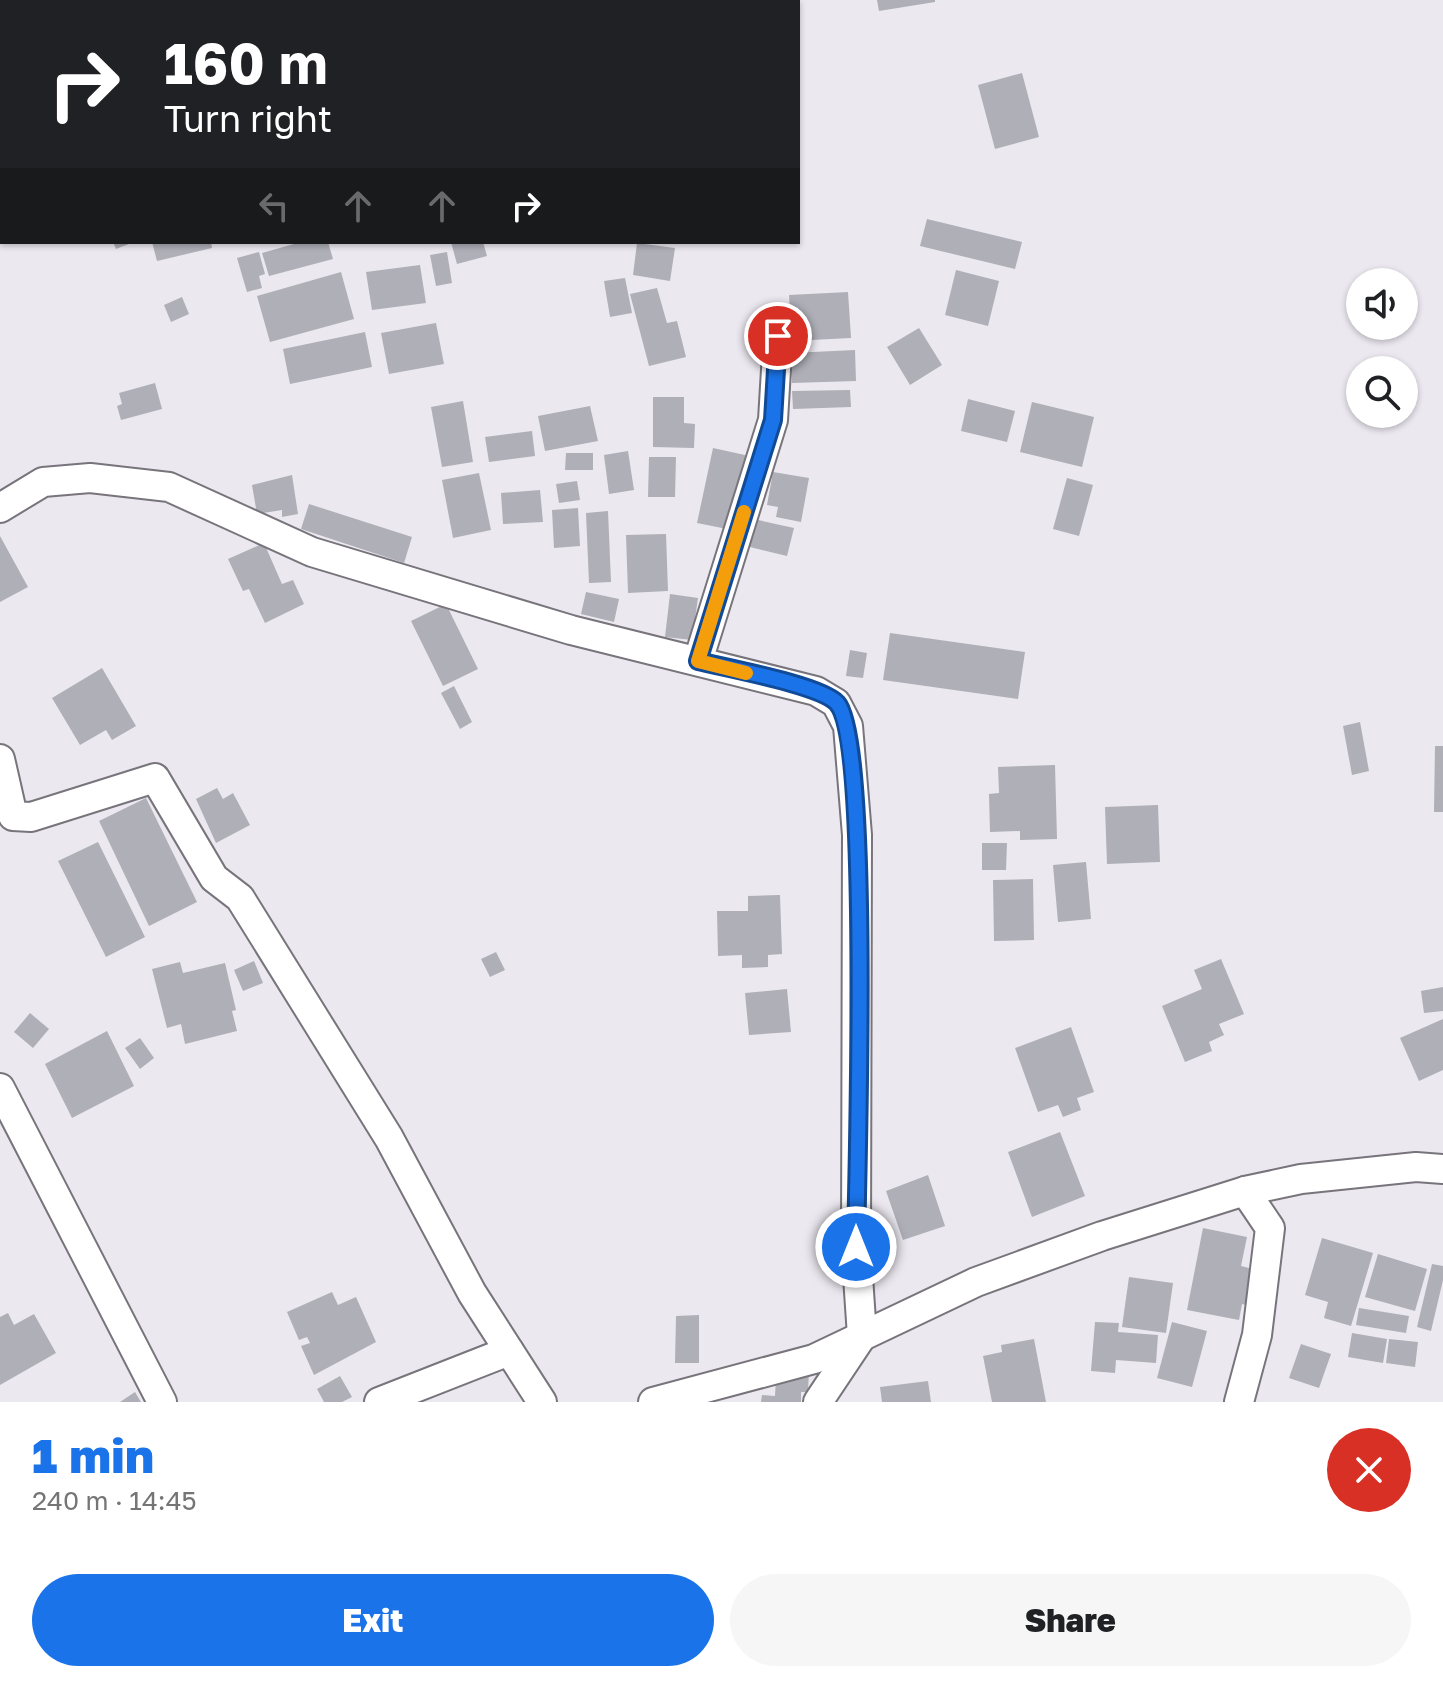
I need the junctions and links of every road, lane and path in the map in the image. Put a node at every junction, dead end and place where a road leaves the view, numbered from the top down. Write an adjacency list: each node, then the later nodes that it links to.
1 (778, 336): 3 (street)
2 (0, 508): 3 (street)
3 (698, 661): 8 (street)
4 (0, 759): 9 (street)
5 (0, 1088): 10 (street)
6 (1443, 1169): 7 (street)
7 (1245, 1191): 8 (street); 15 (street)
8 (862, 1336): 13 (street); 14 (street)
9 (509, 1351): 11 (street); 12 (street)
10 (162, 1402)
11 (379, 1402)
12 (542, 1402)
13 (653, 1402)
14 (818, 1402)
15 (1239, 1402)

